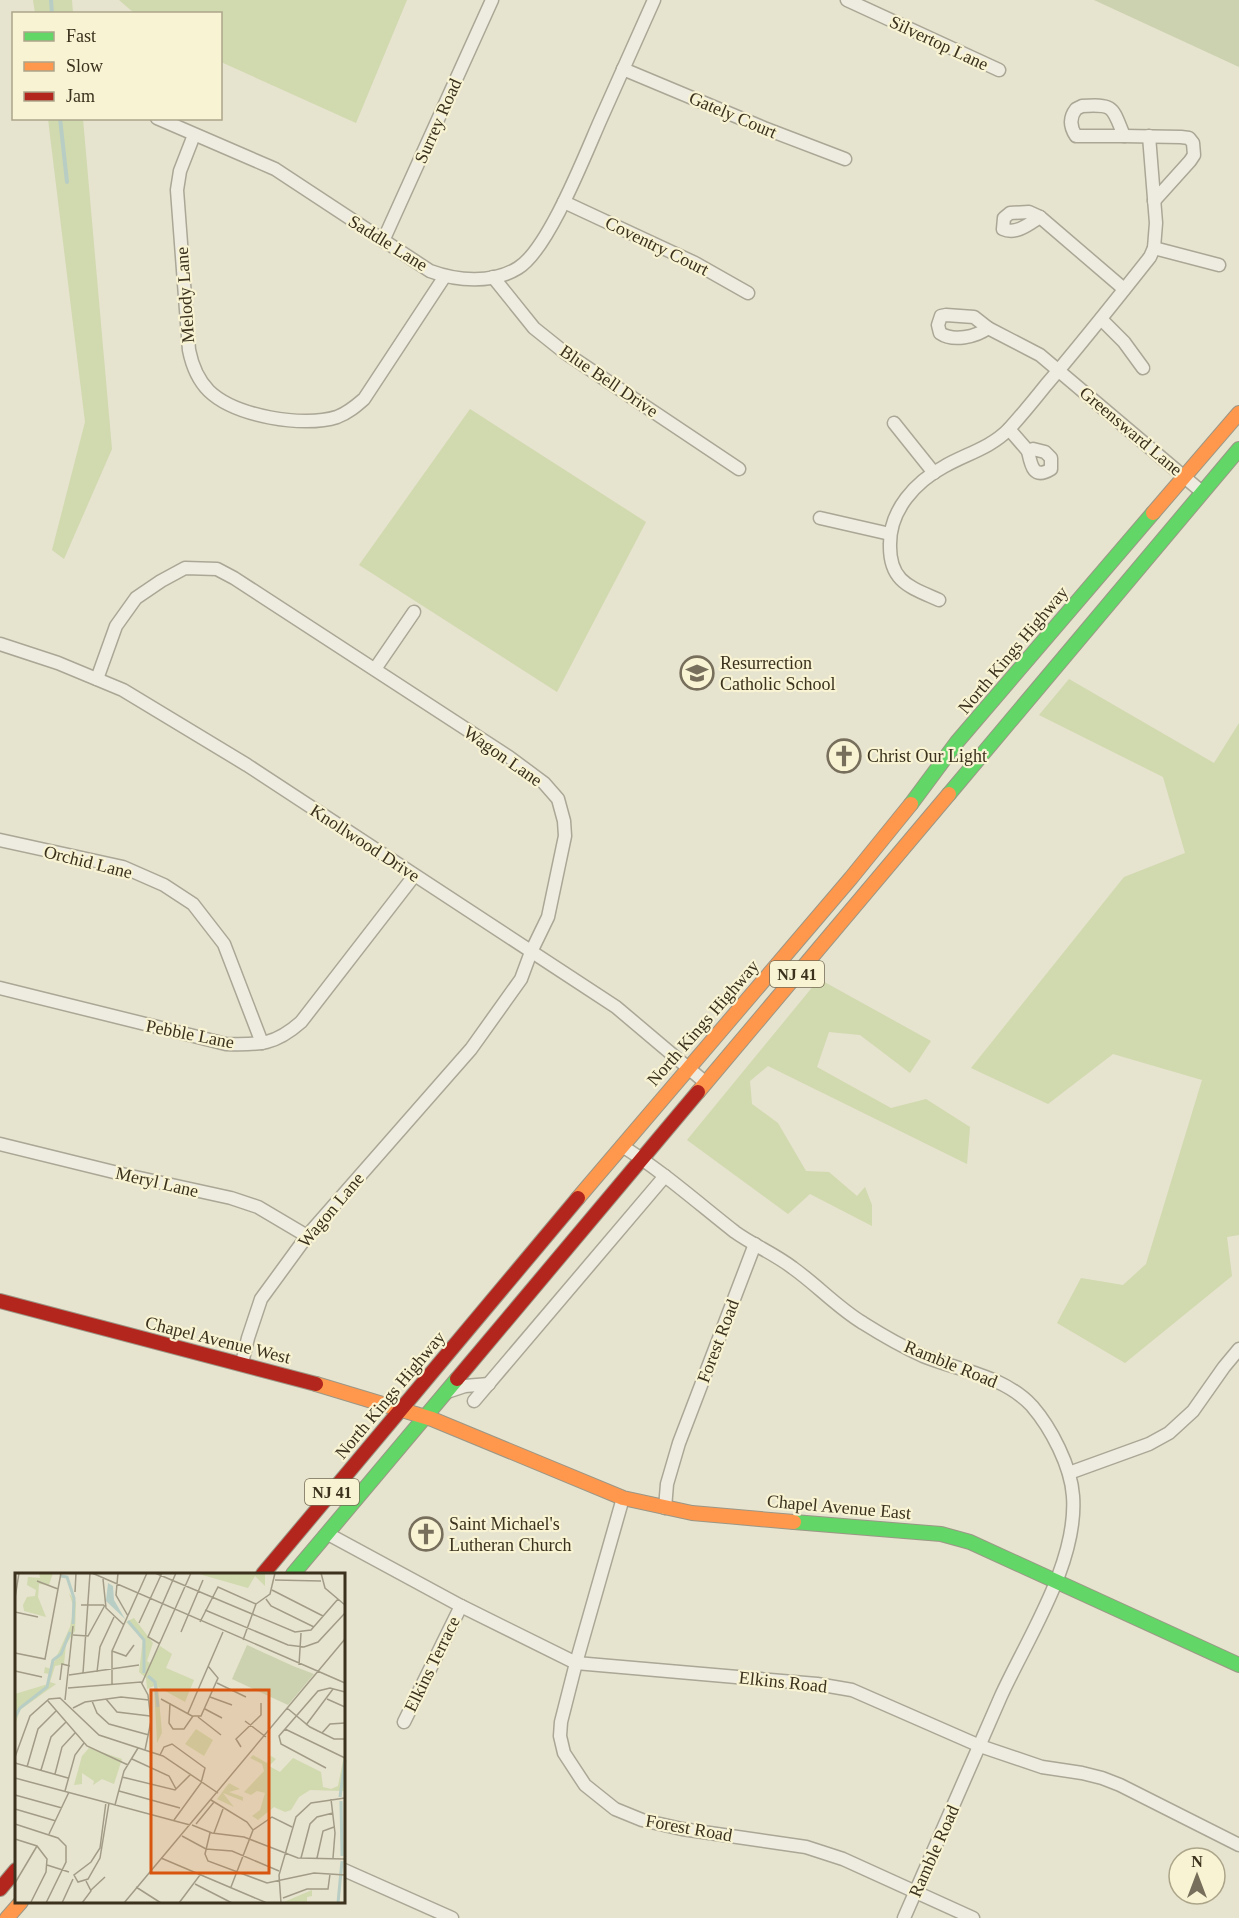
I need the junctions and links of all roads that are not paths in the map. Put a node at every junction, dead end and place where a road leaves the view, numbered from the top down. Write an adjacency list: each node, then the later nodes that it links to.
1 (492, 0): 14 (street, Surrey Road)
2 (654, 0): 4 (street, Saddle Lane)
3 (847, 0): 5 (street, Silvertop Lane)
4 (623, 69): 10 (street, Gately Court); 12 (street, Saddle Lane)
5 (999, 70)
6 (161, 120): 7 (street, Saddle Lane)
7 (194, 135): 14 (street, Saddle Lane); 17 (street, Melody Lane)
8 (1124, 136): 9 (street)
9 (1149, 136): 11 (street); 11 (street)
10 (845, 159)
11 (1154, 201): 15 (street)
12 (564, 202): 18 (street, Saddle Lane); 20 (street, Coventry Court)
13 (1040, 217): 19 (street)
14 (383, 242): 17 (street, Saddle Lane)
15 (1154, 248): 16 (street); 19 (street)
16 (1219, 265)
17 (445, 276): 18 (street, Saddle Lane)
18 (493, 277): 30 (street, Blue Bell Drive)
19 (1124, 289): 21 (street)
20 (748, 293)
21 (1101, 319): 23 (street); 24 (street)
22 (988, 328): 24 (street, Greensward Lane)
23 (1143, 368)
24 (1059, 370): 27 (street); 32 (street, Greensward Lane)
25 (1239, 413): 32 (main road, North Kings Highway / NJ 41)
26 (894, 423): 31 (street)
27 (1009, 429): 29 (street); 31 (street)
28 (1239, 449): 33 (main road, NJ 41)
29 (1028, 451)
30 (739, 469)
31 (934, 473): 35 (street)
32 (1185, 476): 33 (street, Greensward Lane); 46 (main road, North Kings Highway / NJ 41)
33 (1202, 492): 47 (main road, NJ 41)
34 (820, 518): 35 (street)
35 (890, 534): 36 (street)
36 (939, 600)
37 (414, 612): 39 (street)
38 (0, 644): 40 (street, Knollwood Drive)
39 (375, 669): 40 (street, Wagon Lane); 43 (street, Wagon Lane)
40 (97, 679): 42 (street, Knollwood Drive)
41 (0, 840): 45 (street, Orchid Lane)
42 (414, 876): 43 (street, Knollwood Drive); 45 (street, Pebble Lane)
43 (531, 952): 46 (street, Knollwood Drive); 52 (street, Wagon Lane)
44 (0, 988): 45 (street, Pebble Lane)
45 (262, 1043)
46 (688, 1068): 47 (street, Knollwood Drive); 49 (main road, North Kings Highway / NJ 41)
47 (706, 1083): 50 (main road, NJ 41)
48 (0, 1144): 52 (street, Meryl Lane)
49 (622, 1146): 50 (street, Ramble Road); 60 (main road, North Kings Highway / NJ 41)
50 (642, 1158): 51 (street, Ramble Road); 58 (main road, NJ 41)
51 (665, 1176): 53 (street, Ramble Road); 57 (street)
52 (307, 1236): 56 (street, Wagon Lane)
53 (755, 1244): 62 (street, Ramble Road); 64 (street, Forest Road)
54 (0, 1301): 56 (main road, Chapel Avenue West)
55 (1239, 1349): 62 (street)
56 (242, 1363): 60 (main road, Chapel Avenue West)
57 (489, 1384): 58 (street); 59 (street)
58 (446, 1393): 61 (main road, NJ 41)
59 (474, 1401)
60 (402, 1410): 61 (main road, Chapel Avenue West); 66 (main road, North Kings Highway / NJ 41)
61 (425, 1417): 63 (main road, Chapel Avenue East); 65 (main road, NJ 41)
62 (1069, 1473): 68 (street, Ramble Road)
63 (623, 1498): 64 (main road, Chapel Avenue East); 70 (street, Forest Road)
64 (665, 1508): 68 (main road, Chapel Avenue East)
65 (328, 1534): 67 (main road, NJ 41); 69 (street, Elkins Road)
66 (265, 1573)
67 (295, 1573)
68 (1056, 1582): 71 (main road, Chapel Avenue East); 73 (street, Ramble Road)
69 (461, 1606): 70 (street, Elkins Road); 72 (street, Elkins Terrace)
70 (576, 1663): 73 (street, Elkins Road); 78 (street, Forest Road)
71 (1239, 1665)
72 (404, 1722)
73 (980, 1746): 74 (street, Elkins Road); 78 (street, Ramble Road)
74 (1239, 1845)
75 (345, 1870): 81 (street)
76 (15, 1871): 77 (main road)
77 (0, 1889)
78 (916, 1891): 82 (street, Ramble Road); 83 (street, Forest Road)
79 (20, 1903): 80 (main road)
80 (7, 1918)
81 (452, 1918)
82 (904, 1918)
83 (973, 1918)

